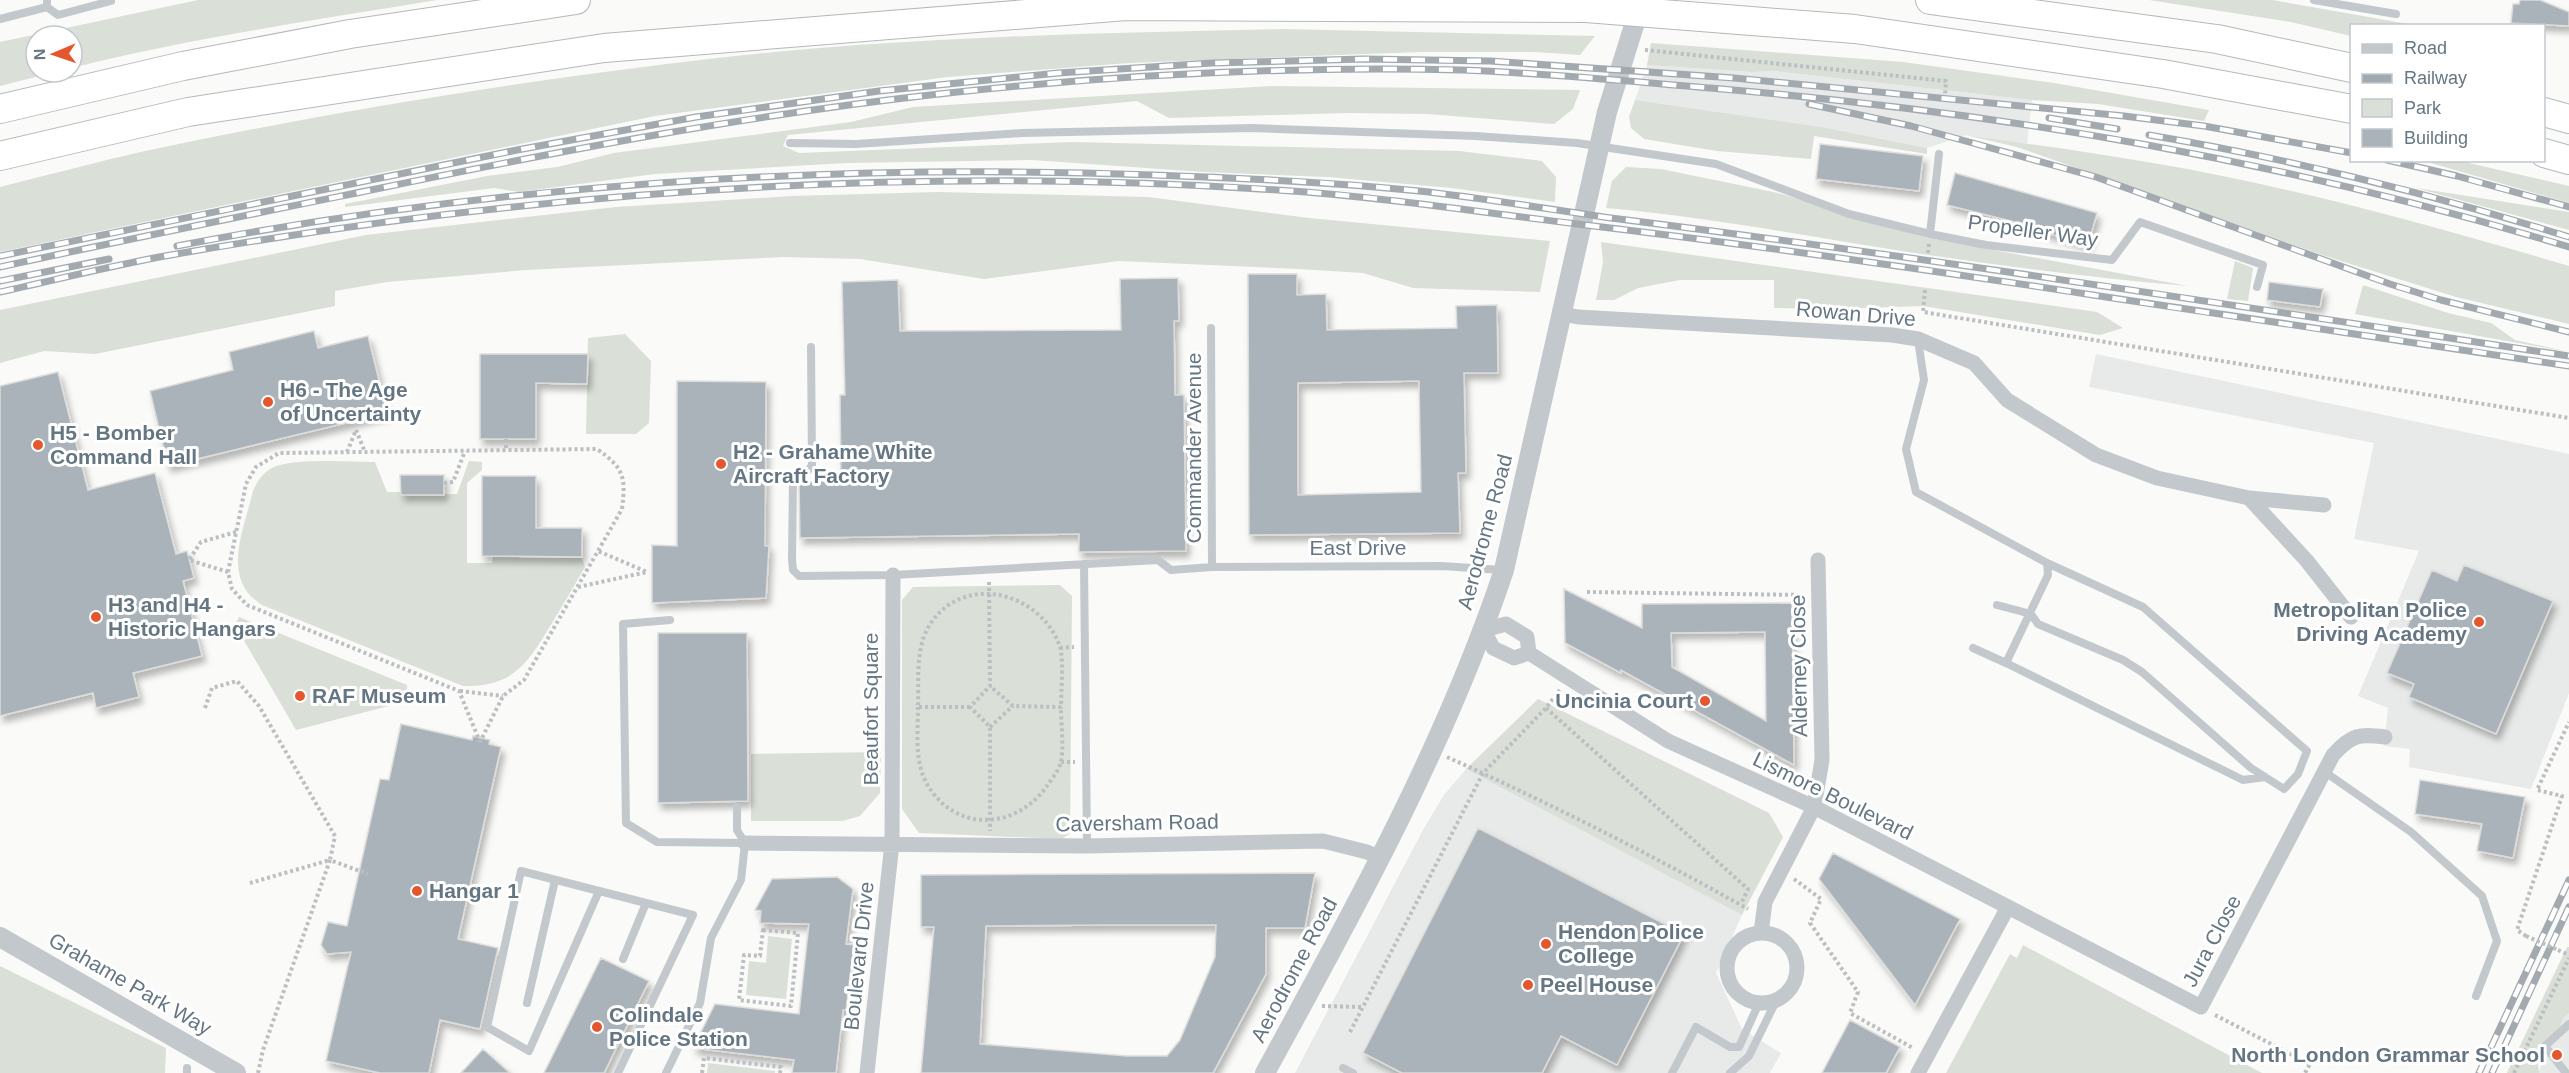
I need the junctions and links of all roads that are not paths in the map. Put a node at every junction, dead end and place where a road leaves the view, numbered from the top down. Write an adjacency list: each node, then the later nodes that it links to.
1 (576, 0): 10 (highway)
2 (1641, 0): 15 (street, Aerodrome Road)
3 (1930, 0): 9 (highway)
4 (2314, 0): 7 (lane)
5 (111, 1): 6 (lane)
6 (47, 4): 8 (lane)
7 (2396, 14)
8 (0, 19)
9 (2350, 68)
10 (0, 109)
11 (2350, 109): 18 (highway, bridge)
12 (2545, 112): 13 (highway)
13 (2569, 118)
14 (790, 143): 15 (lane, Propeller Way)
15 (1599, 145): 20 (lane, Propeller Way); 22 (street, Aerodrome Road)
16 (2545, 153): 19 (highway)
17 (1939, 154): 20 (lane)
18 (0, 156)
19 (2569, 160)
20 (1930, 234): 21 (lane, Propeller Way)
21 (2257, 287)
22 (1562, 314): 24 (street, Rowan Drive); 32 (street, Aerodrome Road)
23 (1211, 328): 31 (lane, Commander Avenue)
24 (1918, 339): 26 (street, Rowan Drive); 29 (lane)
25 (811, 347): 33 (lane, East Drive)
26 (2249, 498): 27 (street, Rowan Drive); 36 (street)
27 (2324, 505)
28 (1818, 560): 46 (street, Alderney Close)
29 (2047, 563): 35 (lane); 44 (lane)
30 (1084, 564): 31 (lane, East Drive); 33 (lane, East Drive); 49 (lane)
31 (1212, 567): 32 (lane, East Drive)
32 (1504, 570): 38 (street, Aerodrome Road)
33 (892, 574): 48 (street, Beaufort Square)
34 (1996, 605): 35 (lane)
35 (2031, 614): 41 (lane); 44 (lane)
36 (2351, 617)
37 (670, 620): 47 (lane)
38 (1484, 630): 40 (street, Lismore Boulevard); 40 (street); 50 (street, Aerodrome Road)
39 (1973, 648): 41 (lane)
40 (1529, 653): 46 (street, Lismore Boulevard)
41 (2006, 663): 44 (lane)
42 (2385, 737): 43 (street, Jura Close)
43 (2325, 772): 54 (street, Jura Close); 58 (lane)
44 (2265, 777)
45 (737, 807): 47 (lane)
46 (1814, 807): 54 (street, Lismore Boulevard); 55 (street, Alderney Close)
47 (745, 843): 48 (street, Caversham Road); 66 (lane)
48 (892, 843): 49 (street, Caversham Road); 67 (street, Boulevard Drive)
49 (1087, 846): 50 (street, Caversham Road)
50 (1380, 858): 68 (street, Aerodrome Road)
51 (555, 880): 52 (lane); 52 (lane); 60 (lane)
52 (599, 891): 53 (lane)
53 (646, 903): 57 (lane); 65 (lane)
54 (2008, 907): 72 (street)
55 (1761, 933): 59 (street); 61 (street)
56 (0, 937): 64 (street, Grahame Park Way)
57 (623, 959)
58 (2476, 996)
59 (1778, 999): 61 (street); 71 (lane)
60 (526, 1003)
61 (1759, 1003): 70 (lane)
62 (2569, 1024): 73 (lane)
63 (1343, 1068): 69 (lane)
64 (236, 1073)
65 (618, 1073)
66 (666, 1073)
67 (867, 1073)
68 (1265, 1073)
69 (1353, 1073)
70 (1672, 1073)
71 (1730, 1073)
72 (1918, 1073)
73 (2566, 1073)

